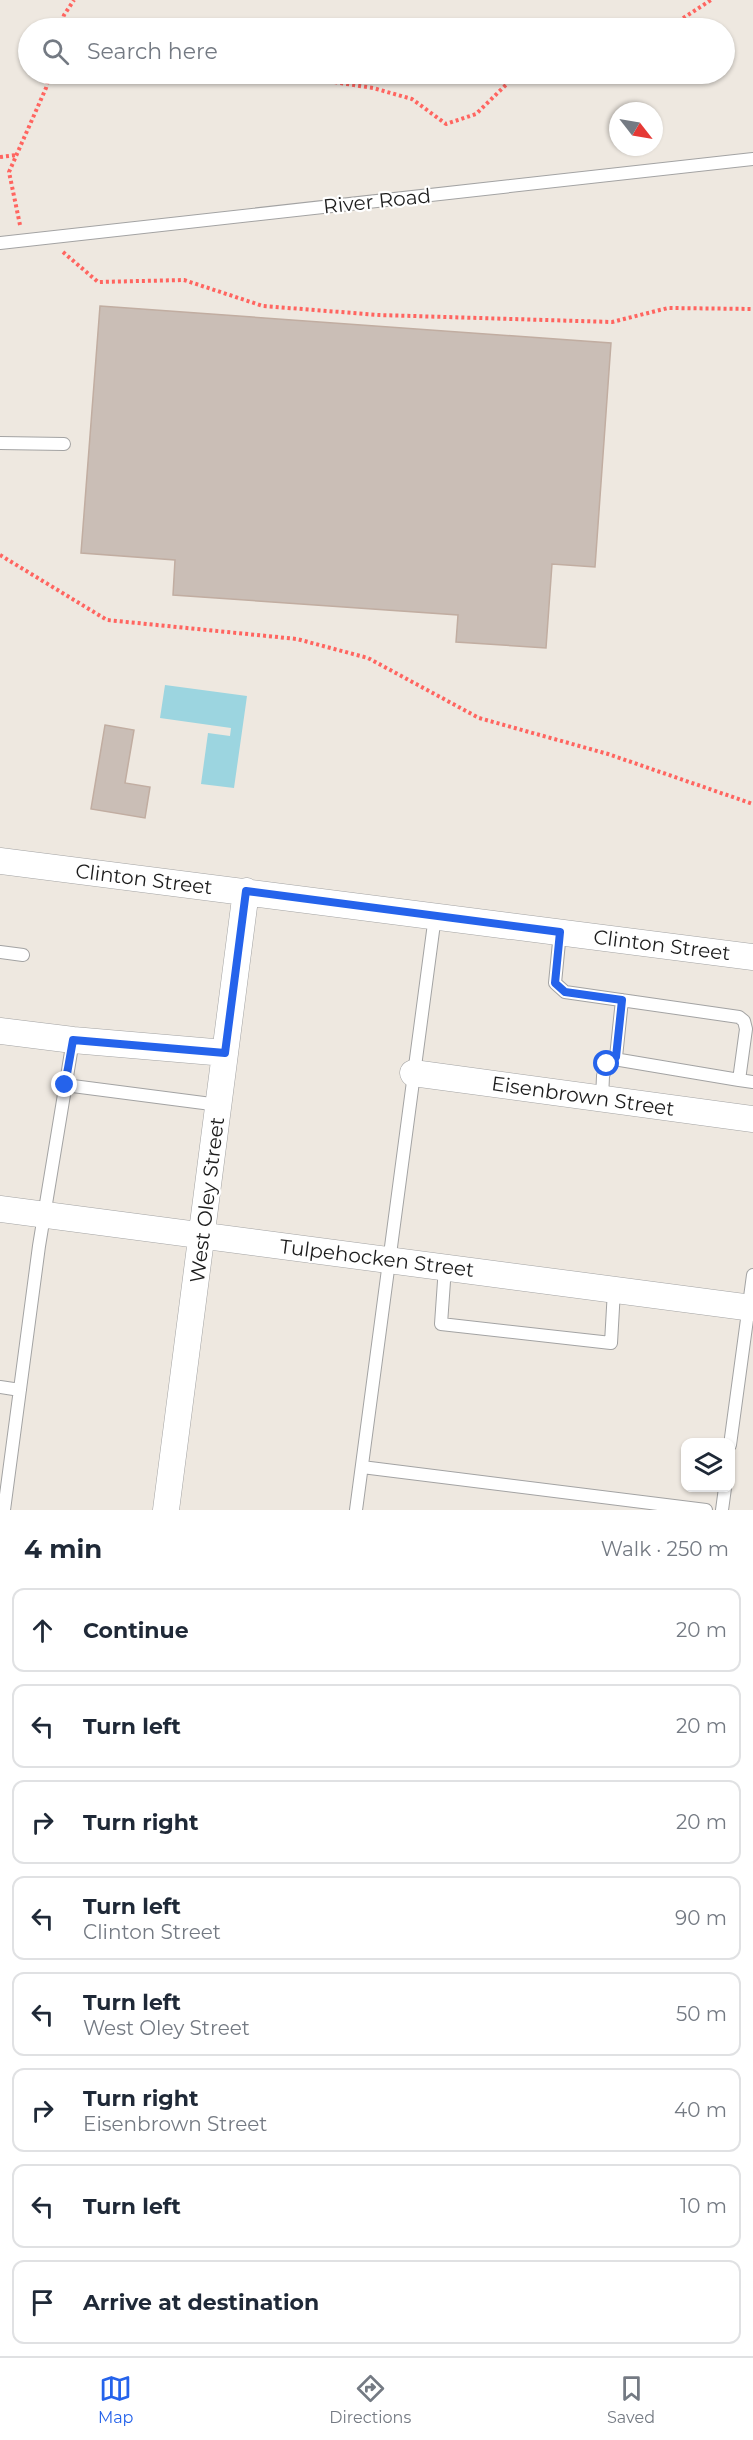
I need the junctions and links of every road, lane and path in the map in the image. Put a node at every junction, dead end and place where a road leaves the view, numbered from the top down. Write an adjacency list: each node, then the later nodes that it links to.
1 (74, 0): 3 (path)
2 (711, 0): 4 (path)
3 (63, 18)
4 (683, 18)
5 (47, 84): 8 (path)
6 (347, 84): 7 (path)
7 (507, 84)
8 (17, 155): 9 (path); 11 (path)
9 (0, 157)
10 (753, 159): 11 (lane, River Road)
11 (23, 240): 12 (lane, River Road)
12 (0, 243)
13 (59, 248): 14 (path)
14 (753, 309)
15 (0, 443): 16 (lane)
16 (64, 444)
17 (0, 555): 18 (path)
18 (753, 804)
19 (0, 861): 20 (street, Clinton Street)
20 (246, 891): 21 (street, Clinton Street); 29 (street, West Oley Street)
21 (435, 916): 22 (street, Clinton Street); 31 (lane)
22 (560, 932): 25 (street, Clinton Street); 26 (lane)
23 (0, 952): 24 (lane)
24 (23, 955)
25 (753, 957)
26 (622, 1000): 30 (lane); 32 (lane)
27 (0, 1031): 28 (street)
28 (73, 1040): 29 (street); 34 (lane)
29 (225, 1053): 36 (street, West Oley Street)
30 (616, 1057): 32 (lane); 35 (lane)
31 (413, 1073): 35 (street, Eisenbrown Street); 41 (lane)
32 (739, 1080): 33 (lane)
33 (753, 1082)
34 (65, 1085): 36 (lane); 39 (lane)
35 (602, 1099): 37 (street, Eisenbrown Street)
36 (219, 1105): 40 (street, West Oley Street)
37 (753, 1119)
38 (0, 1209): 39 (street, Tulpehocken Street)
39 (44, 1215): 40 (street, Tulpehocken Street); 47 (lane)
40 (202, 1236): 41 (street, Tulpehocken Street); 52 (street, West Oley Street)
41 (389, 1260): 42 (street, Tulpehocken Street); 49 (lane)
42 (445, 1267): 44 (street, Tulpehocken Street); 44 (lane)
43 (753, 1275): 45 (lane)
44 (614, 1290): 45 (street, Tulpehocken Street)
45 (751, 1308): 48 (lane)
46 (0, 1387): 47 (lane)
47 (20, 1390): 51 (lane)
48 (731, 1438)
49 (362, 1467): 53 (lane); 54 (lane)
50 (724, 1492): 55 (lane)
51 (4, 1510)
52 (166, 1510)
53 (356, 1510)
54 (706, 1510)
55 (722, 1510)

